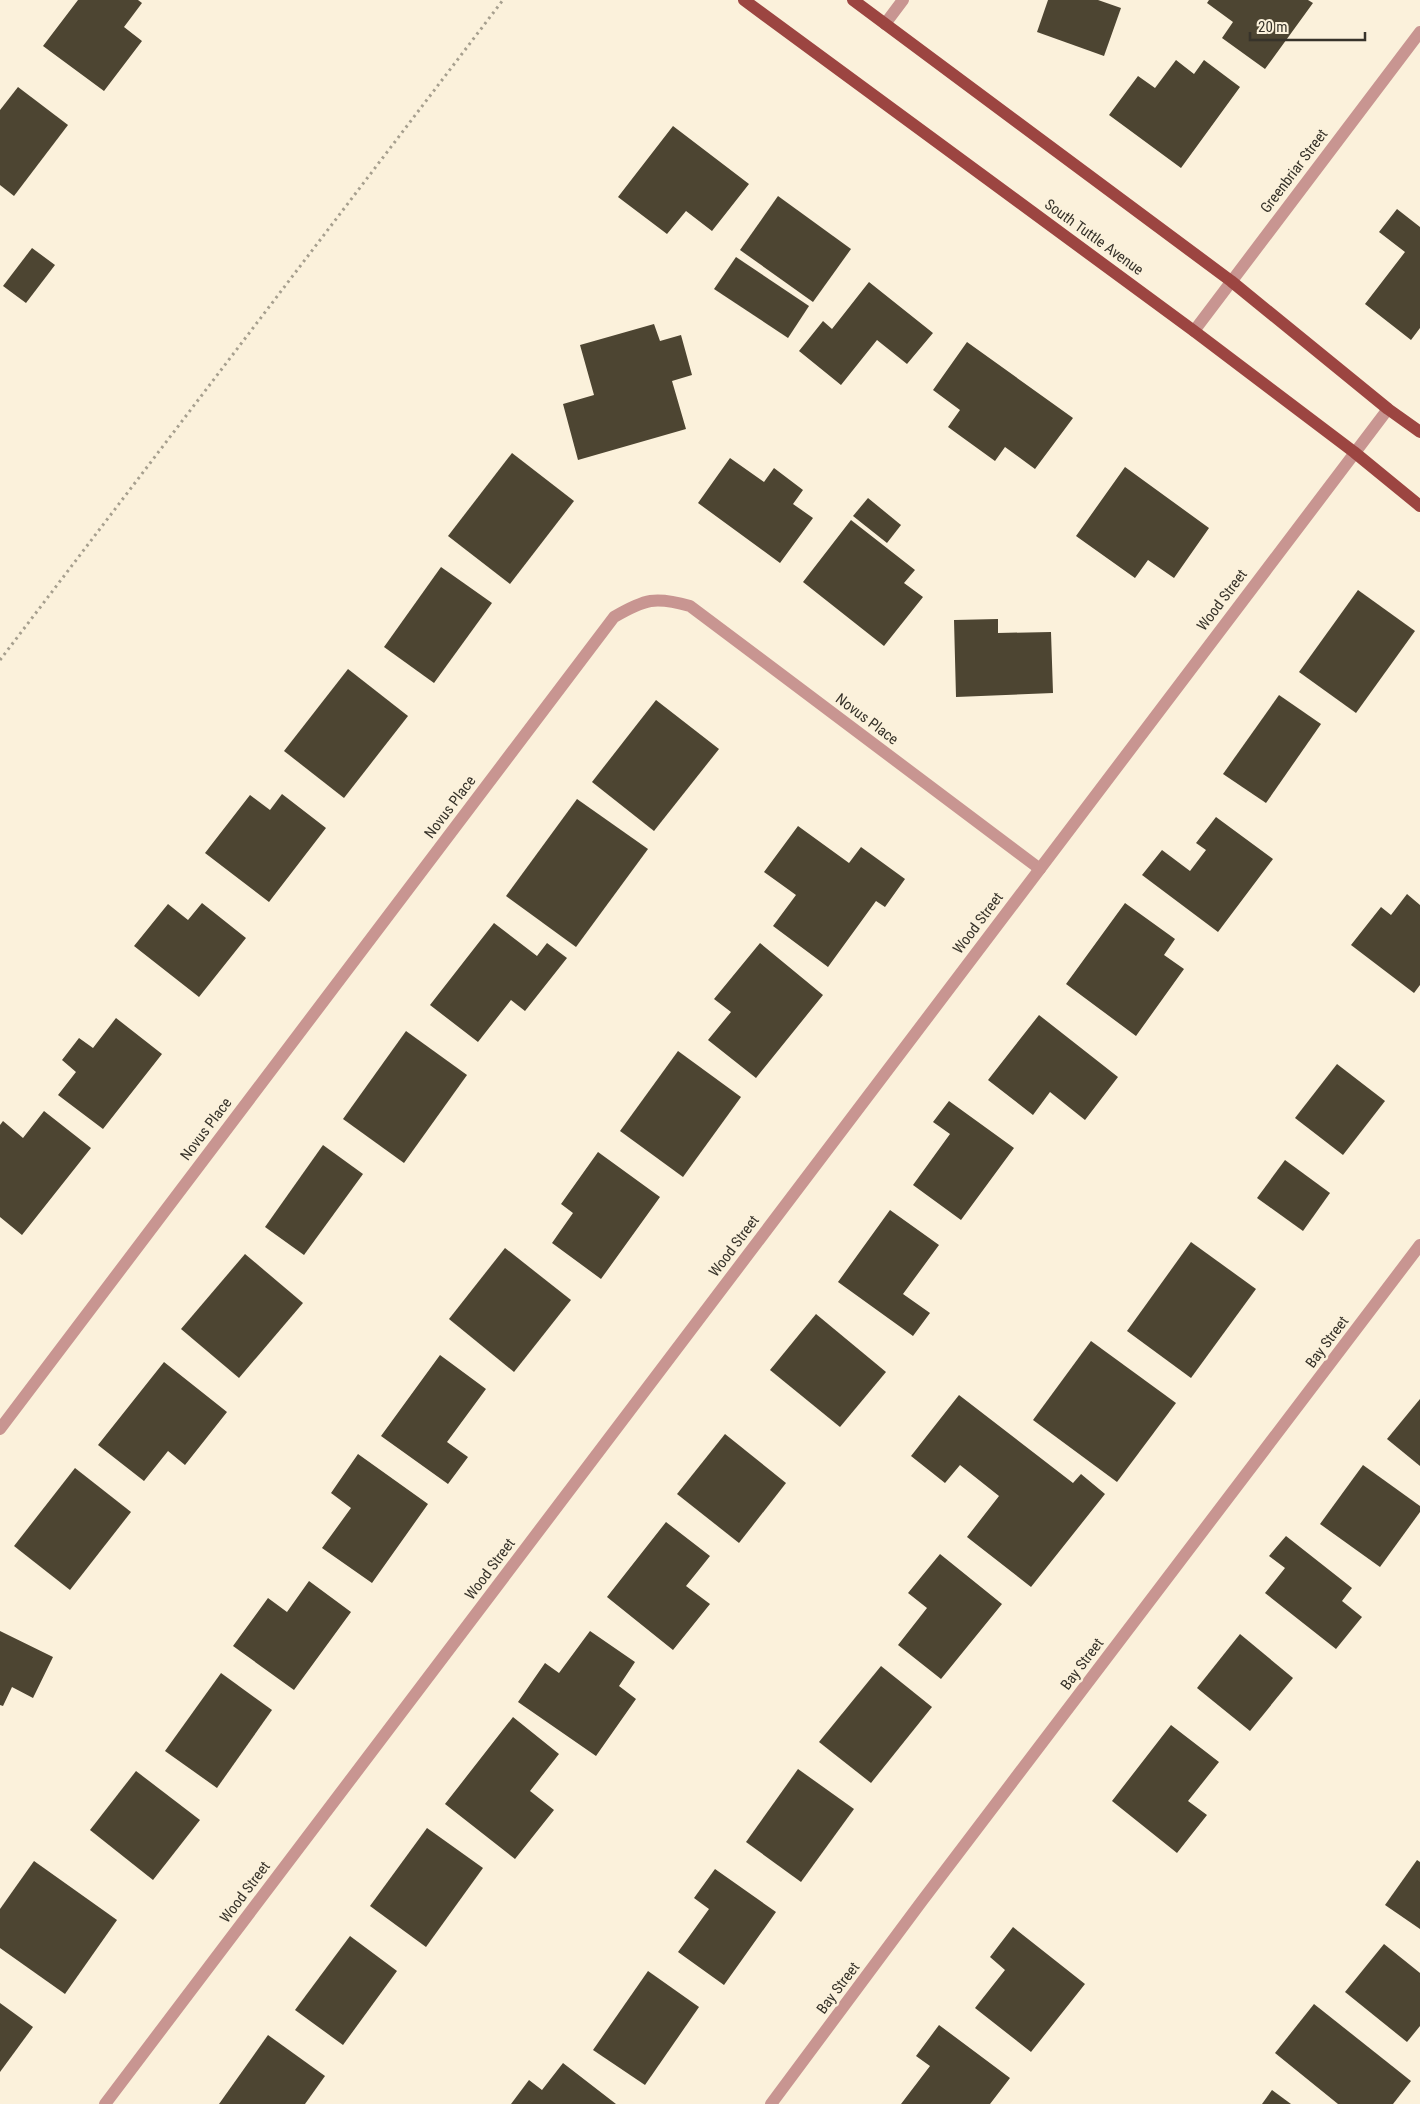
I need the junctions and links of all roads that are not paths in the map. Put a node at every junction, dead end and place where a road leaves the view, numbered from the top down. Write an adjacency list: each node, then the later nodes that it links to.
1 (744, 0): 7 (main road, South Tuttle Avenue)
2 (853, 0): 4 (main road)
3 (903, 0): 4 (street)
4 (885, 24): 6 (main road)
5 (1420, 32): 6 (street, Greenbriar Street)
6 (1231, 281): 7 (street, Greenbriar Street); 8 (main road)
7 (1194, 331): 10 (main road, South Tuttle Avenue)
8 (1388, 409): 9 (main road); 10 (street, Wood Street)
9 (1420, 432)
10 (1354, 452): 11 (main road, South Tuttle Avenue); 12 (street, Wood Street)
11 (1420, 506)
12 (1040, 869): 14 (street, Novus Place); 15 (street, Wood Street)
13 (1420, 1245): 16 (street, Bay Street)
14 (0, 1429)
15 (106, 2104)
16 (771, 2104)

